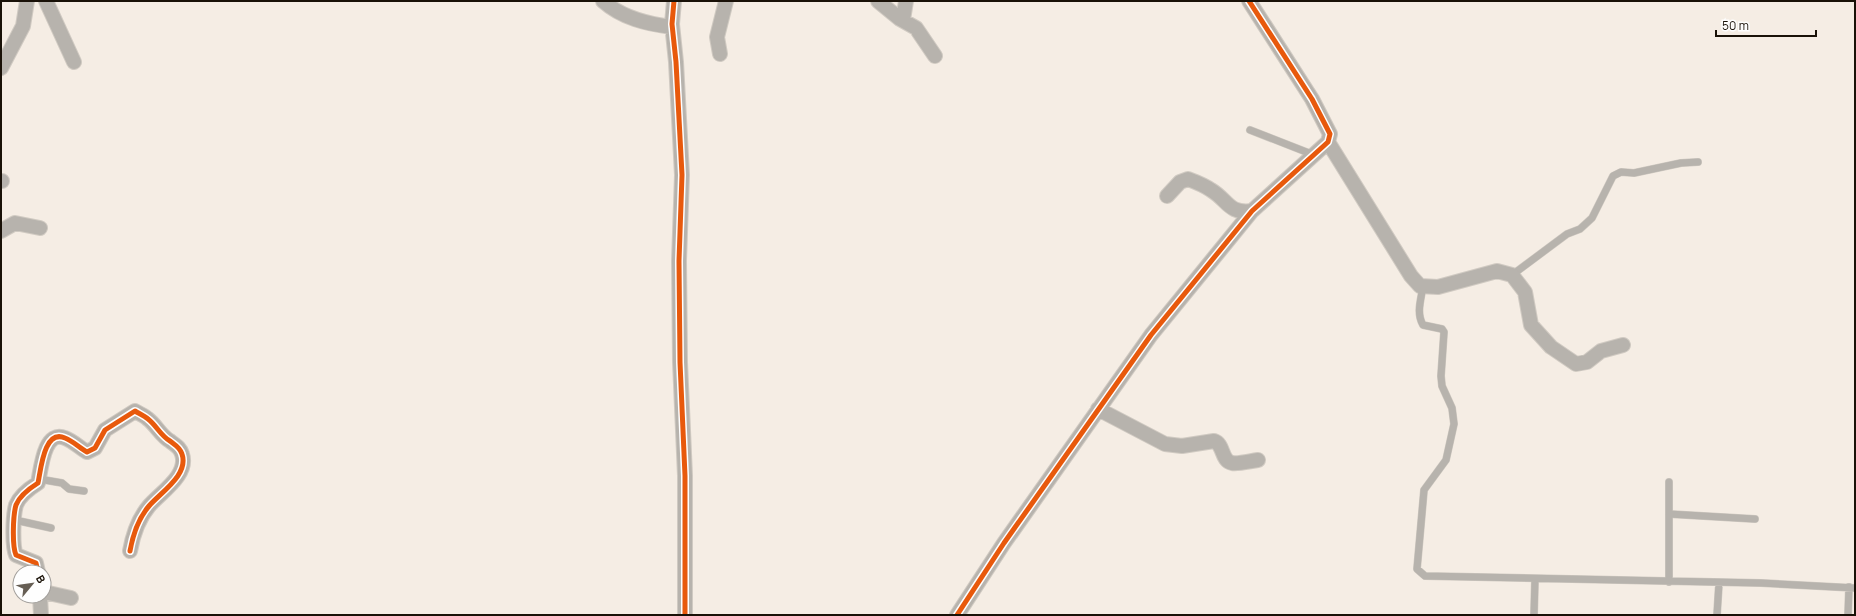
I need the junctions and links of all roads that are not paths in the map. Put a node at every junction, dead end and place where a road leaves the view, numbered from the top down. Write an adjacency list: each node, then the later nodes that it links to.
1 (27, 1): 14 (street)
2 (46, 1): 13 (street)
3 (603, 1): 10 (street)
4 (674, 1): 10 (street)
5 (726, 1): 11 (street)
6 (878, 1): 9 (street)
7 (906, 1): 9 (street)
8 (1249, 1): 16 (street)
9 (903, 20): 12 (street)
10 (672, 27): 45 (street)
11 (720, 54)
12 (935, 56)
13 (74, 62)
14 (1, 68)
15 (1250, 130): 17 (lane)
16 (1328, 142): 17 (street); 24 (street)
17 (1314, 155): 20 (street)
18 (1698, 162): 23 (lane)
19 (1167, 196): 20 (street)
20 (1252, 211): 26 (street)
21 (40, 228): 22 (street)
22 (1, 231)
23 (1512, 275): 24 (street); 25 (street)
24 (1423, 286): 37 (lane)
25 (1623, 345)
26 (1098, 409): 27 (street); 46 (street)
27 (1258, 460)
28 (39, 479): 30 (lane); 33 (street); 35 (street)
29 (1669, 482): 31 (lane)
30 (84, 491)
31 (1669, 514): 32 (lane); 38 (lane)
32 (1755, 519)
33 (14, 520): 34 (lane); 36 (street)
34 (51, 528)
35 (130, 550)
36 (36, 564)
37 (1535, 579): 38 (lane); 47 (lane)
38 (1669, 582): 39 (lane)
39 (1719, 583): 40 (lane); 48 (lane)
40 (1852, 587): 49 (lane)
41 (52, 594): 42 (street)
42 (71, 598)
43 (40, 604): 44 (street)
44 (41, 615)
45 (685, 615)
46 (957, 615)
47 (1534, 615)
48 (1717, 615)
49 (1848, 615)

